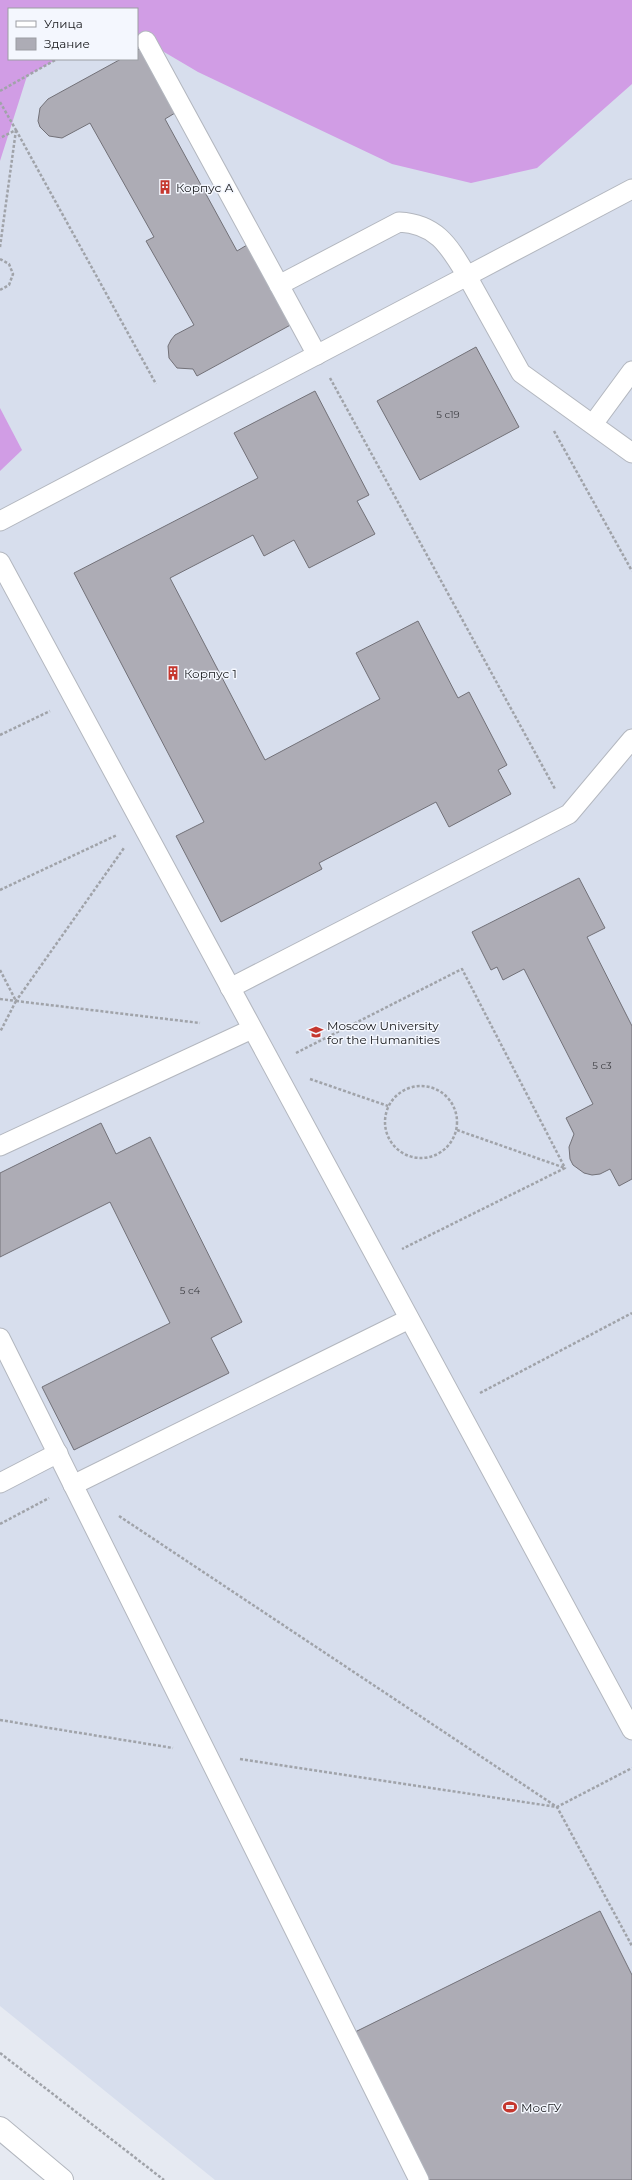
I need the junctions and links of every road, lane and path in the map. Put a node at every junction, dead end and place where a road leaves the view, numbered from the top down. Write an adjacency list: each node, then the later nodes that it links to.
1 (146, 41): 11 (lane)
2 (55, 60): 3 (path)
3 (0, 91)
4 (0, 102): 5 (path)
5 (16, 130): 6 (path); 8 (path); 15 (path)
6 (0, 138)
7 (632, 189): 10 (lane)
8 (0, 247)
9 (0, 259): 12 (path)
10 (467, 276): 11 (lane); 13 (lane); 16 (lane)
11 (279, 284): 13 (lane)
12 (0, 290)
13 (318, 354): 19 (lane); 25 (path)
14 (632, 371): 16 (lane)
15 (156, 384)
16 (593, 424): 18 (lane)
17 (552, 428): 21 (path)
18 (632, 453)
19 (0, 521)
20 (0, 562): 22 (lane)
21 (632, 571)
22 (74, 699): 23 (path); 26 (lane)
23 (0, 735)
24 (632, 739): 25 (lane)
25 (569, 814): 29 (lane)
26 (141, 823): 27 (path); 29 (lane); 31 (path)
27 (0, 890)
28 (0, 970): 31 (path)
29 (230, 988): 33 (lane)
30 (0, 999): 31 (path)
31 (16, 1001): 32 (path); 34 (path)
32 (205, 1023)
33 (252, 1029): 35 (lane); 38 (lane)
34 (0, 1032)
35 (272, 1065): 36 (path); 39 (path); 40 (lane)
36 (388, 1106): 37 (path); 37 (path)
37 (457, 1130): 39 (path)
38 (0, 1146)
39 (565, 1168): 40 (path)
40 (378, 1261): 42 (lane)
41 (632, 1313): 44 (path)
42 (409, 1319): 44 (lane); 47 (lane)
43 (0, 1338): 45 (lane)
44 (456, 1406): 51 (lane)
45 (58, 1454): 46 (lane); 47 (lane)
46 (0, 1483)
47 (73, 1485): 49 (path); 52 (lane)
48 (113, 1512): 54 (path)
49 (0, 1524)
50 (0, 1720): 52 (path)
51 (632, 1730)
52 (207, 1754): 54 (path); 60 (lane)
53 (632, 1768): 54 (path)
54 (557, 1807): 55 (path)
55 (632, 1946)
56 (0, 2053): 59 (path)
57 (0, 2128): 58 (street)
58 (62, 2180)
59 (164, 2180)
60 (419, 2180)

